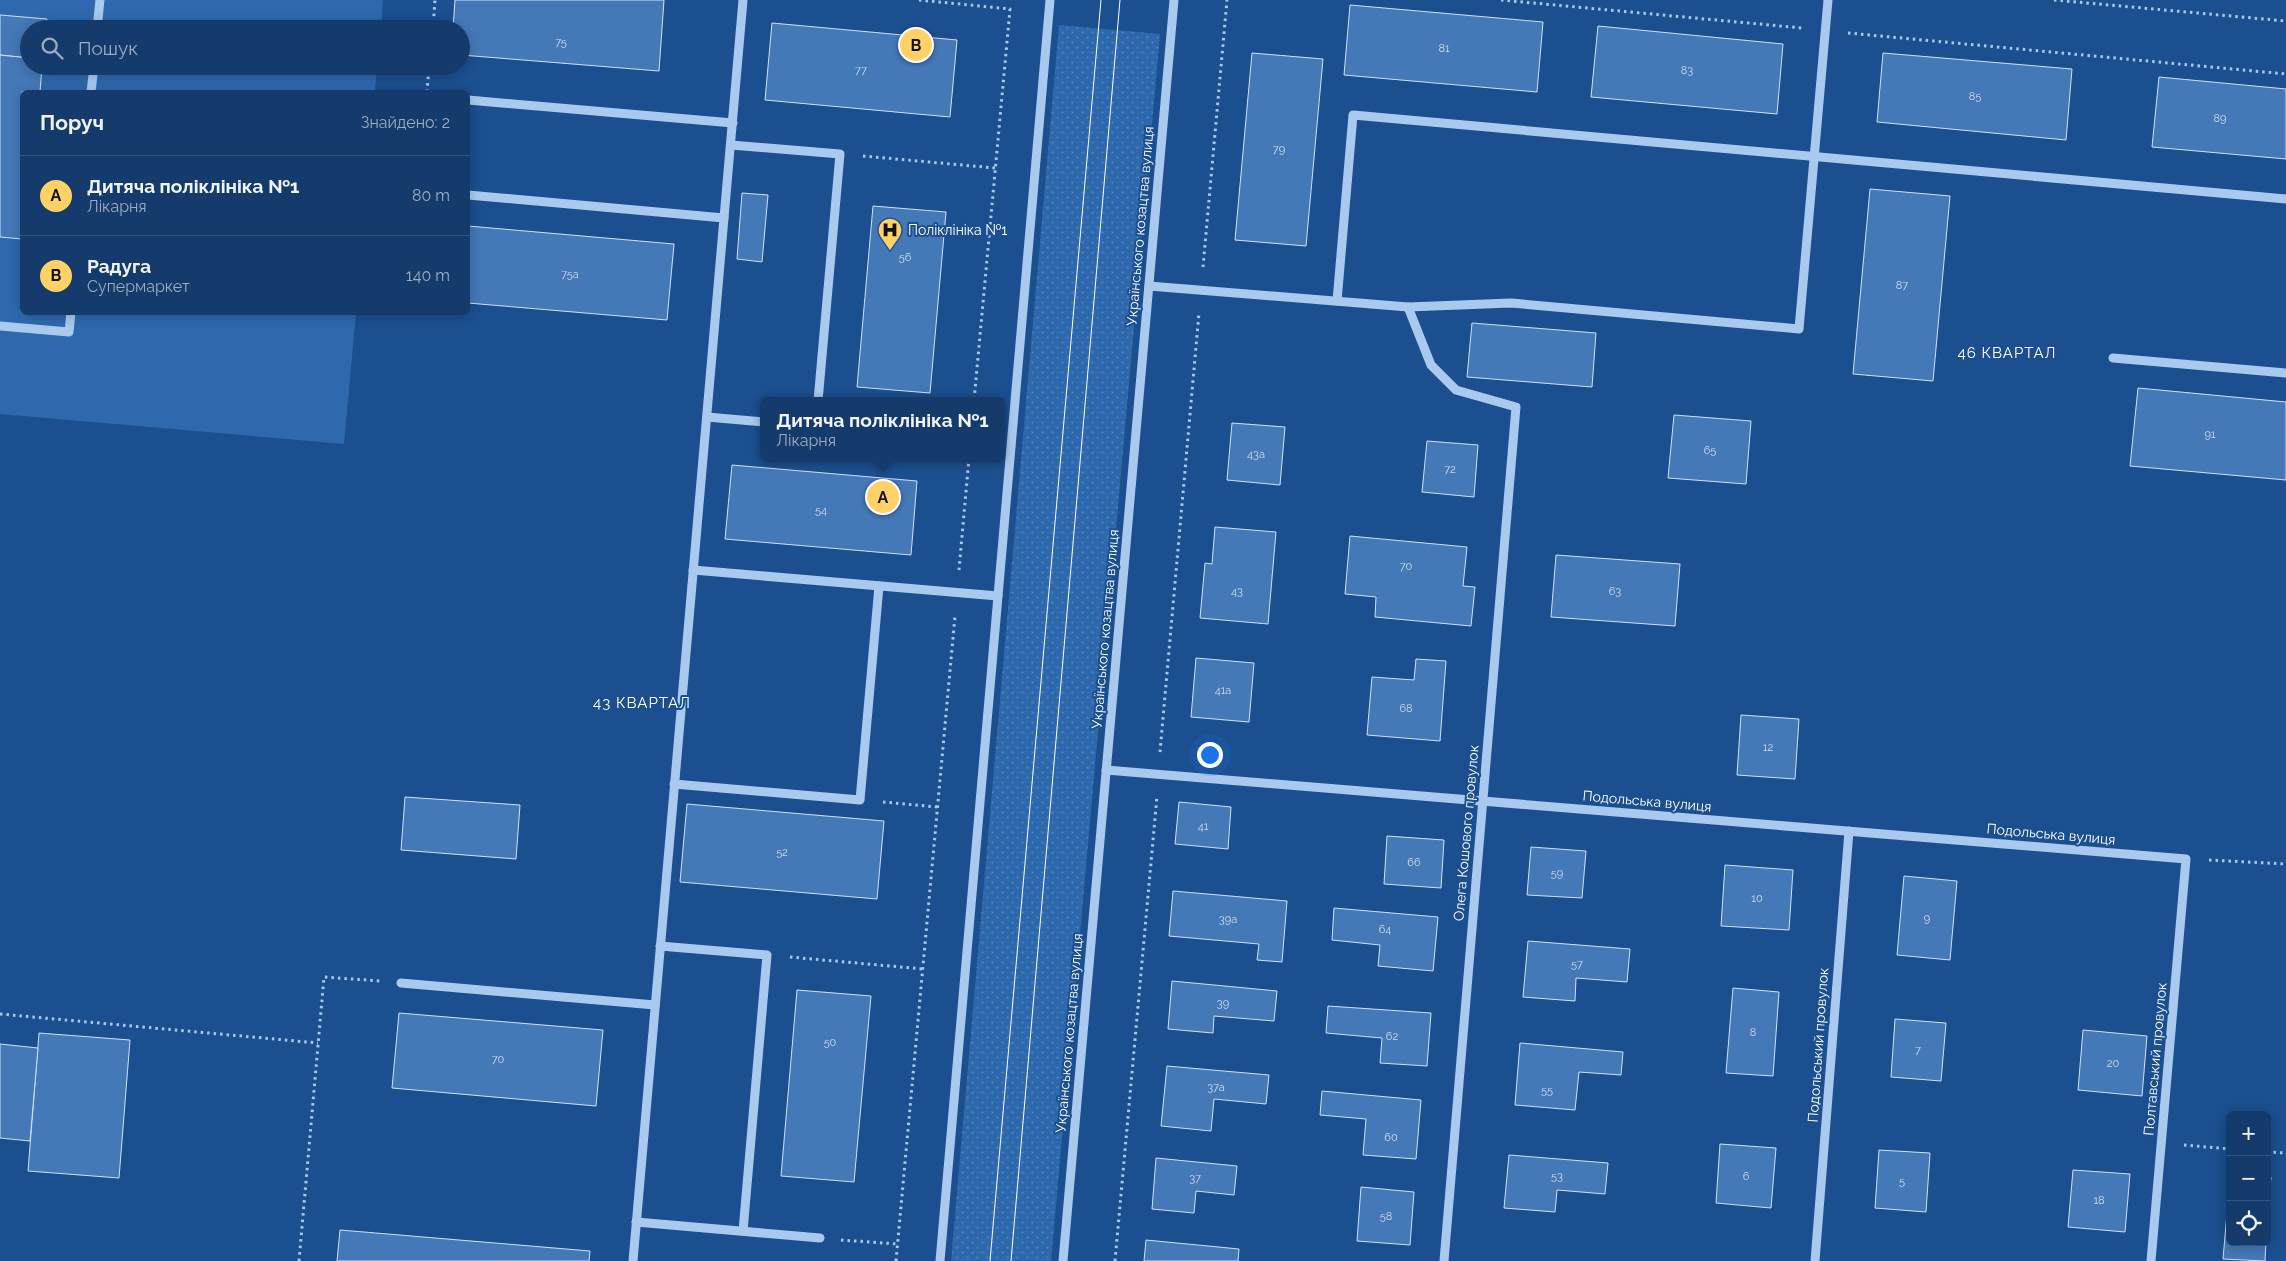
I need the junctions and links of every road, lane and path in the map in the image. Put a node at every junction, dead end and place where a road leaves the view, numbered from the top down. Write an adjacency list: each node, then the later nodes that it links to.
1 (100, 0): 11 (street)
2 (435, 0): 12 (path)
3 (743, 0): 21 (street)
4 (918, 0): 25 (path)
5 (1050, 0): 41 (street)
6 (1174, 0): 29 (street, Українського козацтва вулиця)
7 (1227, 0): 30 (path)
8 (1501, 0): 14 (path)
9 (1828, 0): 14 (street)
10 (2054, 0): 13 (path)
11 (98, 20)
12 (434, 20)
13 (2286, 21)
14 (1825, 31): 15 (path); 24 (street)
15 (2286, 74)
16 (93, 75): 18 (street)
17 (428, 75): 19 (path)
18 (91, 90)
19 (427, 90)
20 (470, 100): 21 (street)
21 (733, 123): 22 (street)
22 (730, 145): 23 (street); 28 (street)
23 (840, 154): 25 (path); 37 (street)
24 (1814, 157): 27 (street); 31 (street); 32 (street)
25 (996, 168): 38 (path)
26 (470, 195): 28 (street)
27 (2286, 199)
28 (724, 218): 39 (street)
29 (1149, 286): 30 (street); 47 (street, Українського козацтва вулиця)
30 (1201, 290): 31 (street); 48 (path)
31 (1337, 301): 32 (street)
32 (1408, 307): 51 (street, Олега Кошового провулок)
33 (71, 315): 34 (street)
34 (0, 326)
35 (2112, 358): 36 (street)
36 (2286, 373)
37 (818, 397)
38 (974, 397)
39 (707, 417): 40 (street); 43 (street)
40 (760, 422)
41 (1006, 443): 46 (street)
42 (969, 462): 45 (path)
43 (693, 570): 44 (street); 49 (street)
44 (879, 586): 45 (street); 50 (street)
45 (957, 592): 46 (street); 52 (path)
46 (998, 596): 74 (street)
47 (1106, 770): 48 (street, Подольська вулиця); 75 (street, Українського козацтва вулиця)
48 (1158, 774): 51 (street, Подольська вулиця); 76 (path)
49 (674, 784): 50 (street); 56 (street)
50 (860, 800): 52 (path)
51 (1483, 801): 53 (street, Подольська вулиця); 77 (street, Олега Кошового провулок)
52 (937, 807): 58 (path)
53 (1849, 832): 54 (street, Подольська вулиця); 78 (street, Подольський провулок)
54 (2186, 859): 55 (path); 63 (street, Полтавський провулок)
55 (2286, 864)
56 (660, 946): 57 (street); 60 (street)
57 (767, 955): 58 (path); 68 (street)
58 (923, 969): 70 (path)
59 (401, 983): 60 (street); 62 (path)
60 (655, 1005): 67 (street)
61 (0, 1014): 62 (path)
62 (318, 1043): 71 (path)
63 (2162, 1144): 64 (path); 79 (street, Полтавський провулок)
64 (2226, 1149)
65 (2271, 1152): 66 (path)
66 (2286, 1154)
67 (636, 1222): 68 (street); 72 (street)
68 (743, 1231): 69 (street)
69 (820, 1238): 70 (path)
70 (898, 1244): 73 (path)
71 (299, 1261)
72 (633, 1261)
73 (896, 1261)
74 (940, 1261)
75 (1062, 1261)
76 (1115, 1261)
77 (1444, 1261)
78 (1815, 1261)
79 (2152, 1261)

